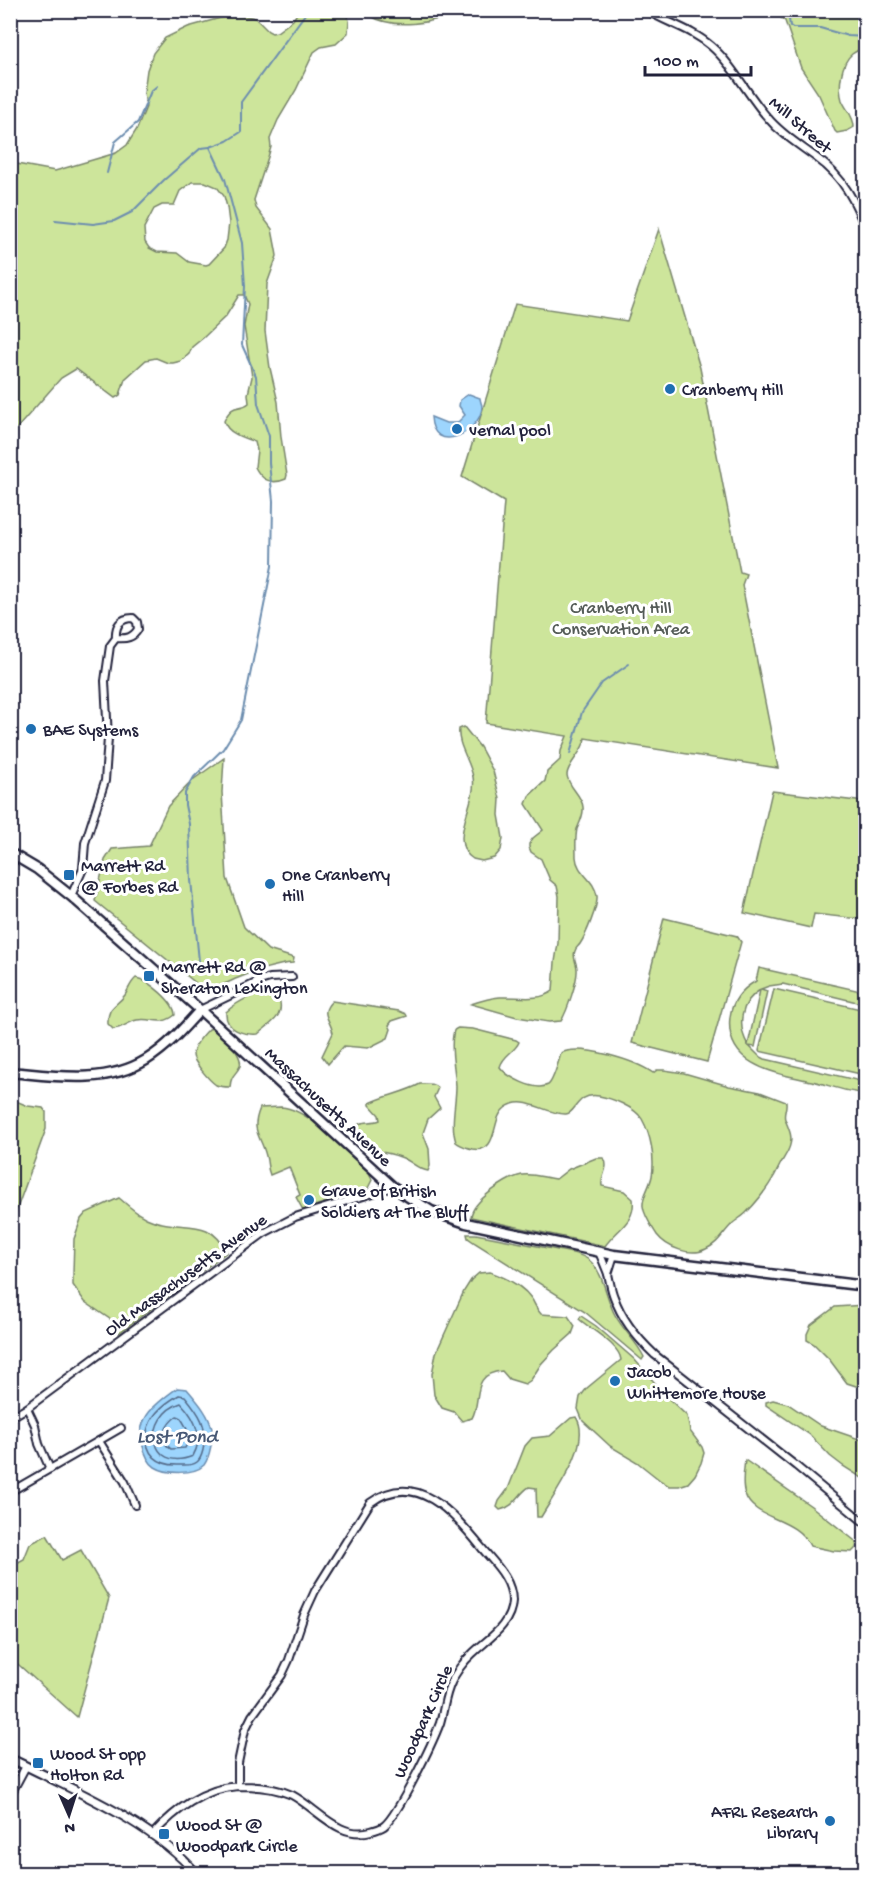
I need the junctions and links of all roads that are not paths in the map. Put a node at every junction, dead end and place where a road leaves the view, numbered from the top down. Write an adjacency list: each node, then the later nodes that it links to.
1 (646, 10): 2 (street, Mill Street)
2 (866, 231)
3 (116, 638): 5 (street)
4 (10, 853): 5 (main road, Massachusetts Avenue)
5 (71, 896): 7 (main road, Massachusetts Avenue)
6 (292, 977): 7 (street)
7 (200, 1010): 8 (main road); 9 (main road, Massachusetts Avenue)
8 (10, 1071)
9 (393, 1187): 10 (main road, Massachusetts Avenue); 14 (street, Old Massachusetts Avenue)
10 (599, 1252): 11 (main road, Massachusetts Avenue); 12 (street)
11 (614, 1255): 12 (street); 13 (main road, Massachusetts Avenue)
12 (608, 1274): 21 (street)
13 (866, 1286)
14 (27, 1408): 15 (street, Old Massachusetts Avenue); 18 (street)
15 (10, 1418)
16 (121, 1428): 17 (street)
17 (99, 1441): 18 (street); 20 (street)
18 (50, 1469): 19 (street)
19 (10, 1492)
20 (135, 1505)
21 (866, 1524)
22 (10, 1758): 23 (street)
23 (26, 1766): 25 (street); 26 (street)
24 (238, 1786): 24 (street, Woodpark Circle); 26 (street, Woodpark Circle)
25 (10, 1796)
26 (152, 1834): 27 (street)
27 (197, 1874)

